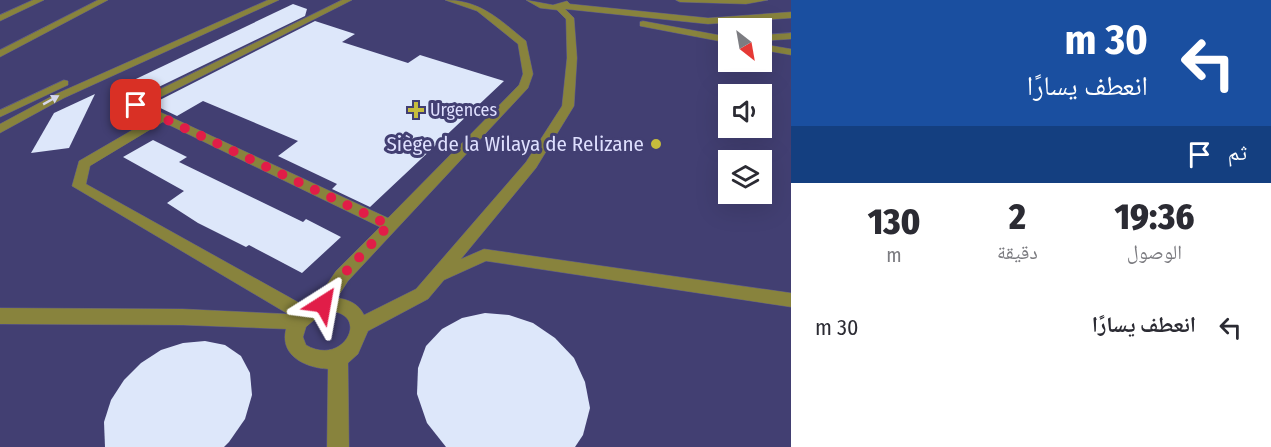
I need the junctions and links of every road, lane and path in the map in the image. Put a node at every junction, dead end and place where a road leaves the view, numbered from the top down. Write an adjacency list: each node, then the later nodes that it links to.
1 (40, 0): 13 (street)
2 (104, 0): 20 (street)
3 (257, 0): 21 (street)
4 (275, 0): 23 (street, one-way to 4)
5 (348, 0): 22 (street)
6 (448, 0): 24 (street)
7 (530, 0): 10 (street)
8 (680, 0): 9 (street)
9 (764, 0)
10 (563, 4): 11 (street); 25 (street)
11 (586, 8): 14 (street); 17 (street)
12 (791, 15): 14 (street)
13 (0, 18)
14 (716, 21)
15 (791, 36): 16 (street)
16 (772, 37)
17 (718, 38)
18 (772, 49): 19 (street)
19 (791, 52)
20 (0, 54)
21 (0, 114)
22 (163, 117): 24 (street); 29 (street)
23 (0, 129)
24 (389, 225): 27 (street)
25 (437, 278): 26 (street); 30 (street)
26 (791, 300)
27 (323, 304): 29 (street); 30 (street)
28 (0, 316): 29 (street)
29 (301, 318): 31 (street)
30 (360, 326): 31 (street)
31 (338, 358): 32 (street)
32 (338, 447)

